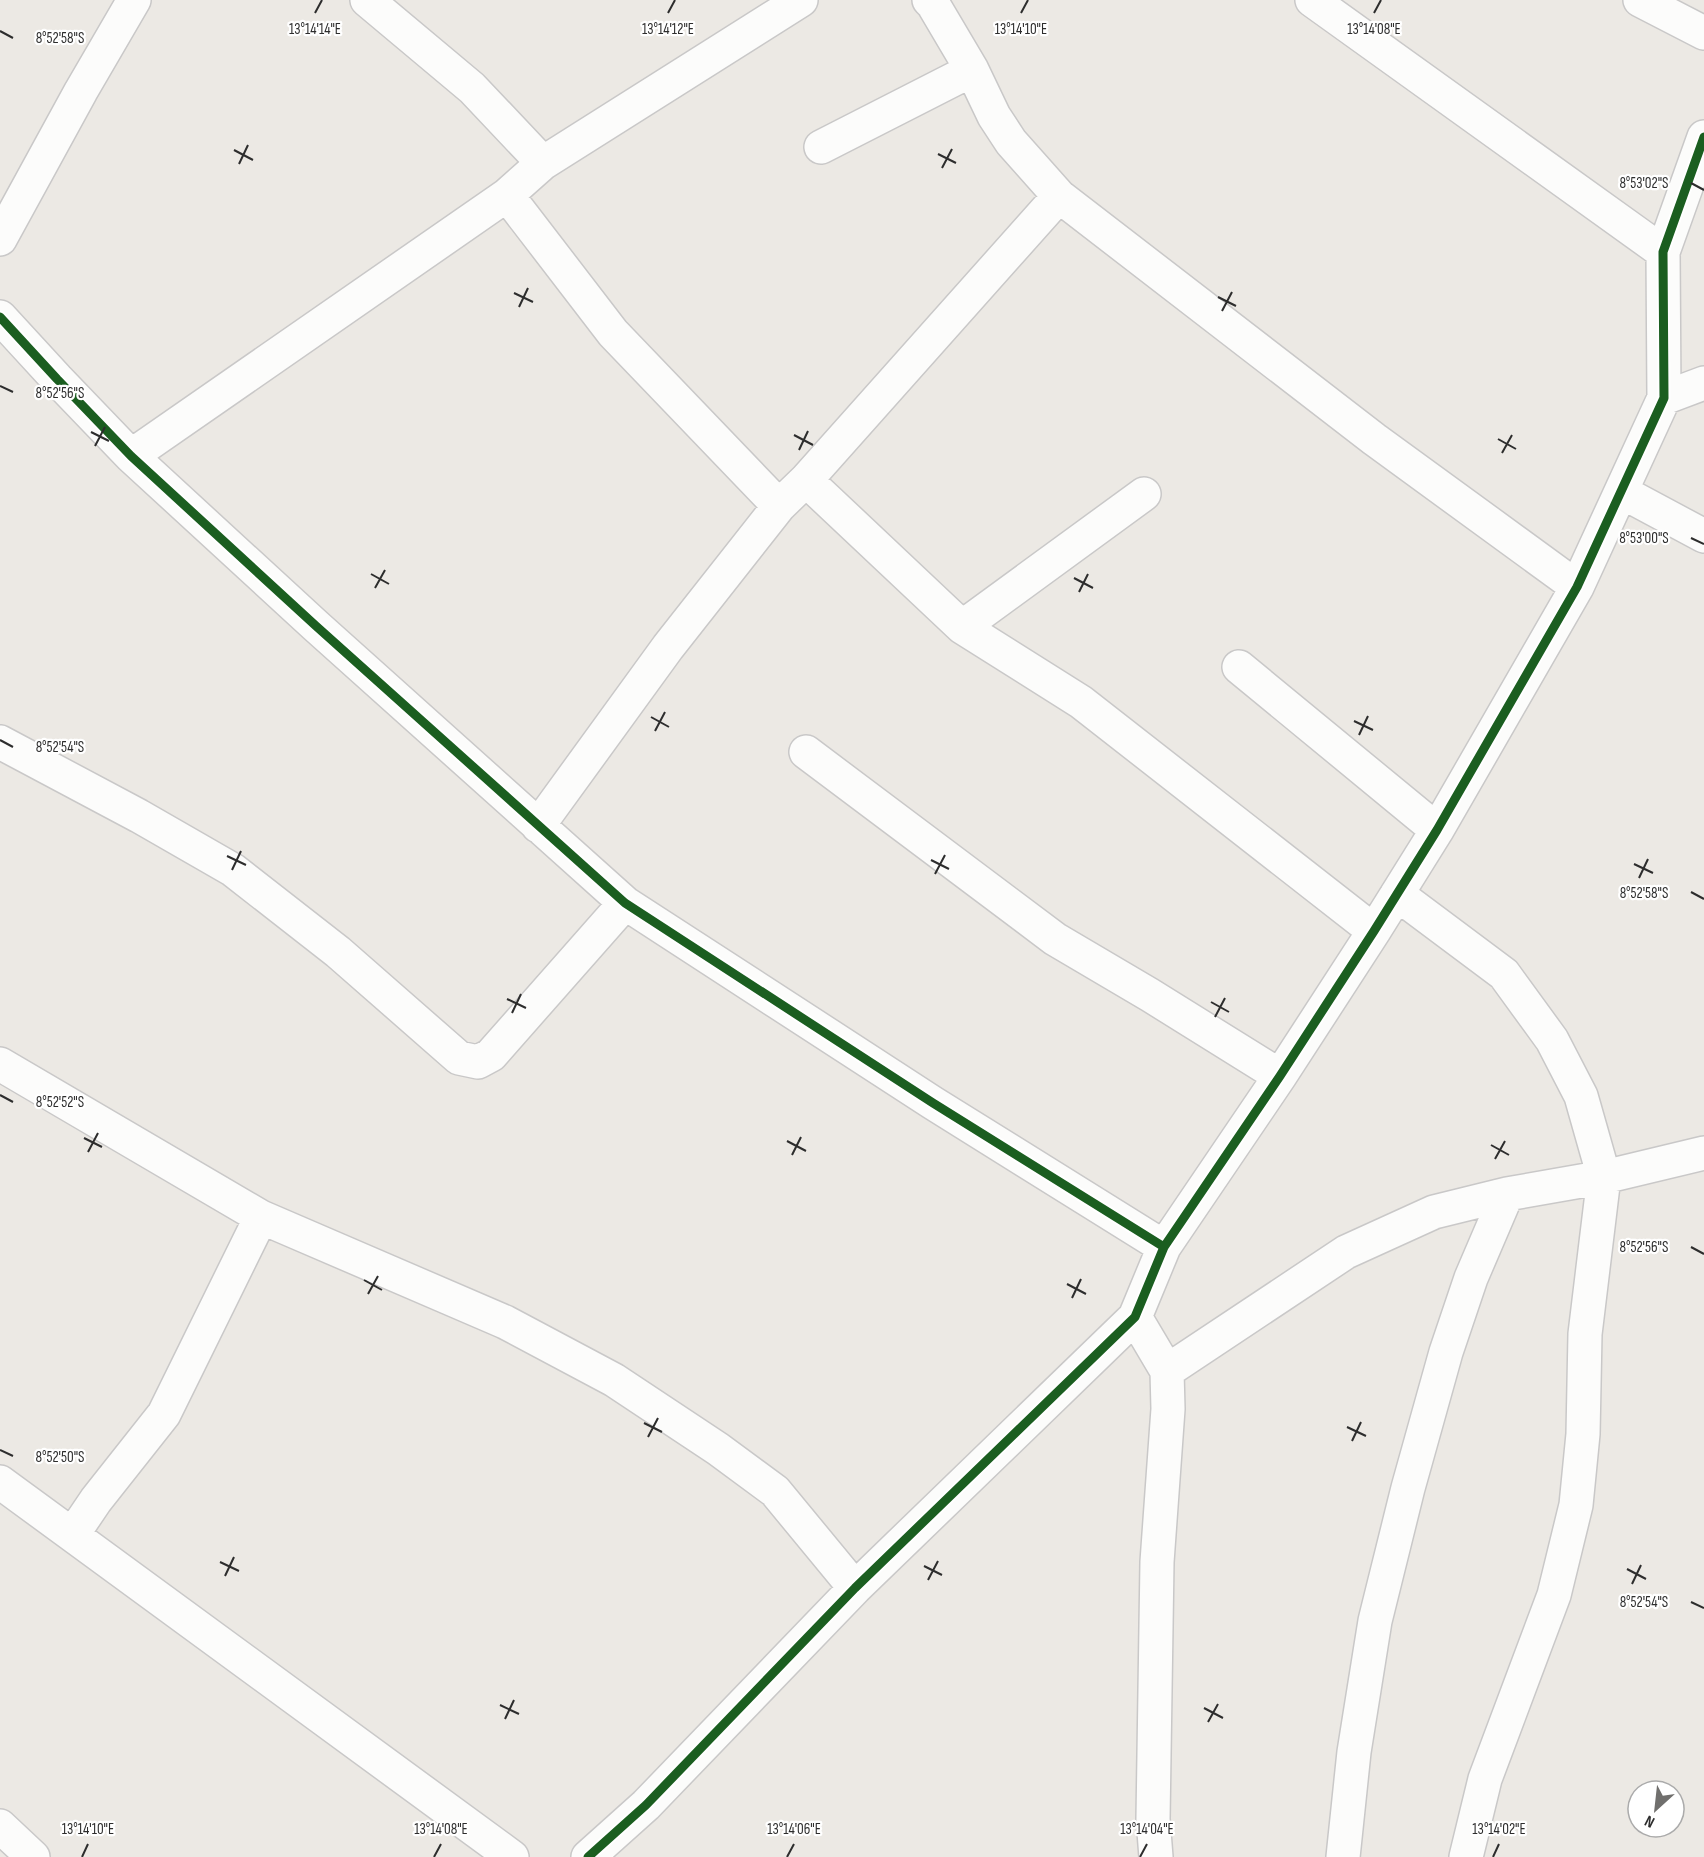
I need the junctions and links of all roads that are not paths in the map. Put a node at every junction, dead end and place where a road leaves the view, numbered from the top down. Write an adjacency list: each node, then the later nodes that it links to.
1 (134, 0): 14 (street)
2 (367, 0): 11 (street)
3 (801, 0): 11 (street)
4 (1312, 0): 15 (street)
5 (1640, 0): 7 (street)
6 (934, 1): 8 (street)
7 (1704, 33)
8 (972, 70): 10 (street); 13 (street)
9 (1704, 137): 15 (street)
10 (821, 147)
11 (543, 163): 12 (street)
12 (507, 195): 19 (street); 23 (street)
13 (1059, 196): 20 (street); 25 (street)
14 (0, 239)
15 (1663, 252): 18 (street)
16 (0, 317): 19 (street)
17 (1704, 383): 18 (street)
18 (1664, 398): 21 (street)
19 (131, 456): 30 (street)
20 (806, 480): 23 (street); 26 (street)
21 (1622, 492): 24 (street); 25 (street)
22 (1144, 494): 26 (street)
23 (779, 506): 30 (street)
24 (1704, 536)
25 (1577, 587): 31 (street)
26 (962, 627): 34 (street)
27 (1239, 667): 31 (street)
28 (0, 742): 33 (street)
29 (806, 752): 36 (street)
30 (538, 826): 33 (street)
31 (1437, 830): 32 (street)
32 (1397, 894): 34 (street); 38 (street)
33 (625, 903): 41 (street)
34 (1374, 931): 36 (street)
35 (0, 1064): 40 (street)
36 (1280, 1076): 41 (street)
37 (1704, 1153): 38 (street)
38 (1604, 1177): 39 (street); 53 (street)
39 (1507, 1194): 43 (street); 52 (street)
40 (261, 1217): 45 (street); 46 (street)
41 (1164, 1247): 42 (street)
42 (1135, 1317): 43 (street); 46 (street)
43 (1167, 1371): 51 (street)
44 (0, 1482): 45 (street)
45 (73, 1534): 49 (street)
46 (855, 1588): 50 (street)
47 (0, 1826): 48 (street)
48 (33, 1857)
49 (513, 1857)
50 (588, 1857)
51 (1156, 1857)
52 (1343, 1857)
53 (1466, 1857)

